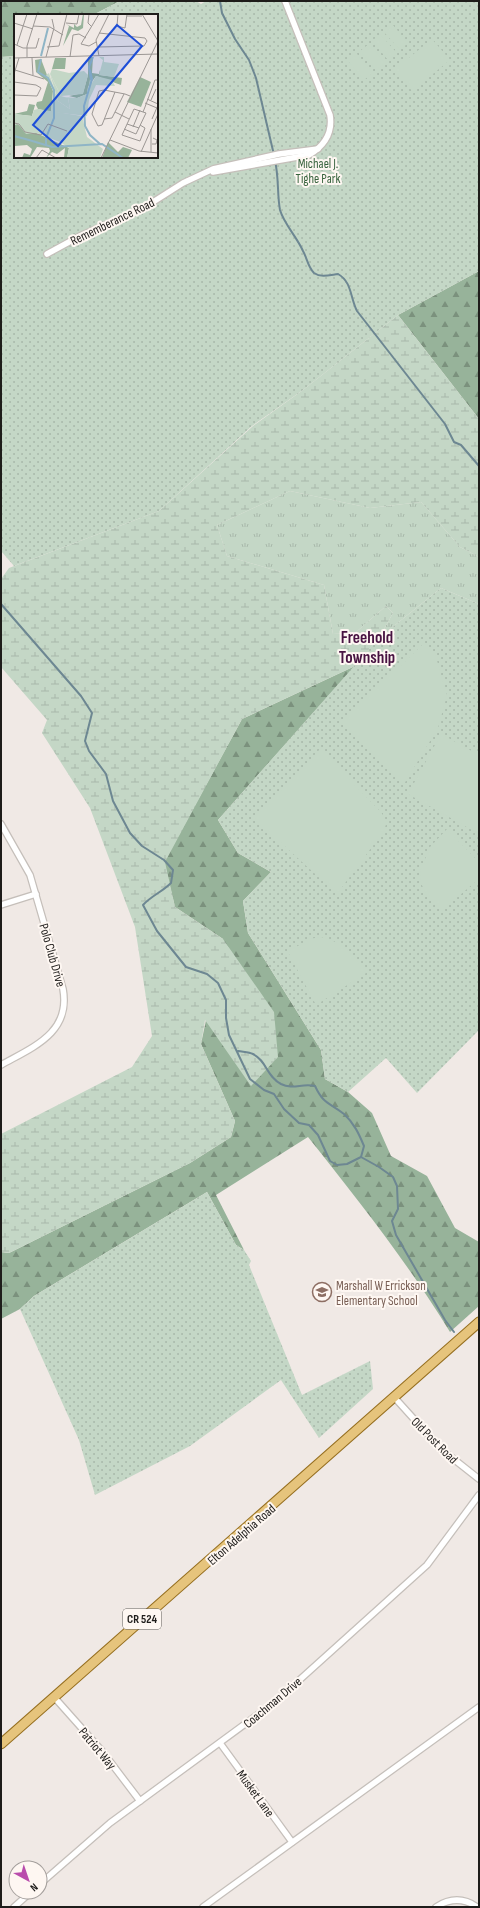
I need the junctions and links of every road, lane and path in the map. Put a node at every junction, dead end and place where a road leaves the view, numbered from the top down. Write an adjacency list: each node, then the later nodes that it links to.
1 (285, 1): 2 (street)
2 (318, 149): 3 (street, Rememberance Road); 3 (street, Rememberance Road)
3 (198, 176): 4 (street, Rememberance Road)
4 (47, 254)
5 (1, 824): 6 (street, Polo Club Drive)
6 (36, 894): 7 (street); 8 (street, Polo Club Drive)
7 (1, 905)
8 (1, 1065)
9 (479, 1322): 10 (main road, Elton Adelphia Road / CR 524)
10 (394, 1397): 11 (street, Old Post Road); 13 (main road, Elton Adelphia Road / CR 524)
11 (479, 1479)
12 (479, 1495): 15 (street, Coachman Drive)
13 (54, 1697): 16 (main road, Elton Adelphia Road / CR 524); 17 (street, Patriot Way)
14 (479, 1707): 18 (street)
15 (220, 1743): 17 (street, Coachman Drive); 18 (street, Musket Lane)
16 (1, 1744)
17 (140, 1801): 19 (street, Coachman Drive)
18 (292, 1842): 22 (street)
19 (48, 1877)
20 (22, 1900): 21 (street)
21 (14, 1907)
22 (203, 1907)
23 (436, 1907): 24 (street)
24 (478, 1907)

